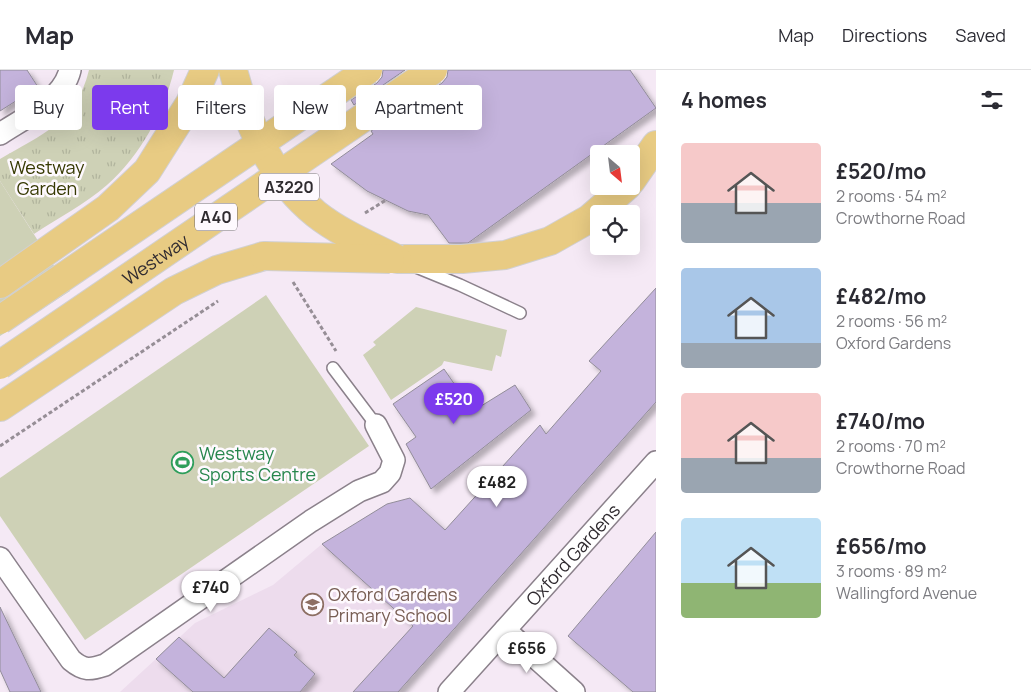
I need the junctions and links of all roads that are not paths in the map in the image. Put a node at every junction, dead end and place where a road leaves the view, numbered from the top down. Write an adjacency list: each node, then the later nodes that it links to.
1 (70, 70): 6 (street)
2 (205, 70): 11 (highway)
3 (233, 70): 10 (highway, A3220, bridge)
4 (368, 70): 13 (highway, A40, bridge)
5 (433, 70): 14 (highway, Westway / A40, bridge)
6 (0, 134)
7 (656, 145): 8 (highway)
8 (640, 167)
9 (617, 195): 10 (highway, A3220)
10 (397, 259): 12 (lane); 16 (highway, bridge)
11 (0, 284)
12 (520, 313)
13 (0, 320)
14 (0, 365)
15 (333, 368): 17 (lane)
16 (0, 407)
17 (376, 425): 19 (street)
18 (656, 462): 20 (street, Oxford Gardens)
19 (0, 558)
20 (505, 630): 21 (street, Oxford Gardens); 22 (street)
21 (449, 692)
22 (574, 692)

